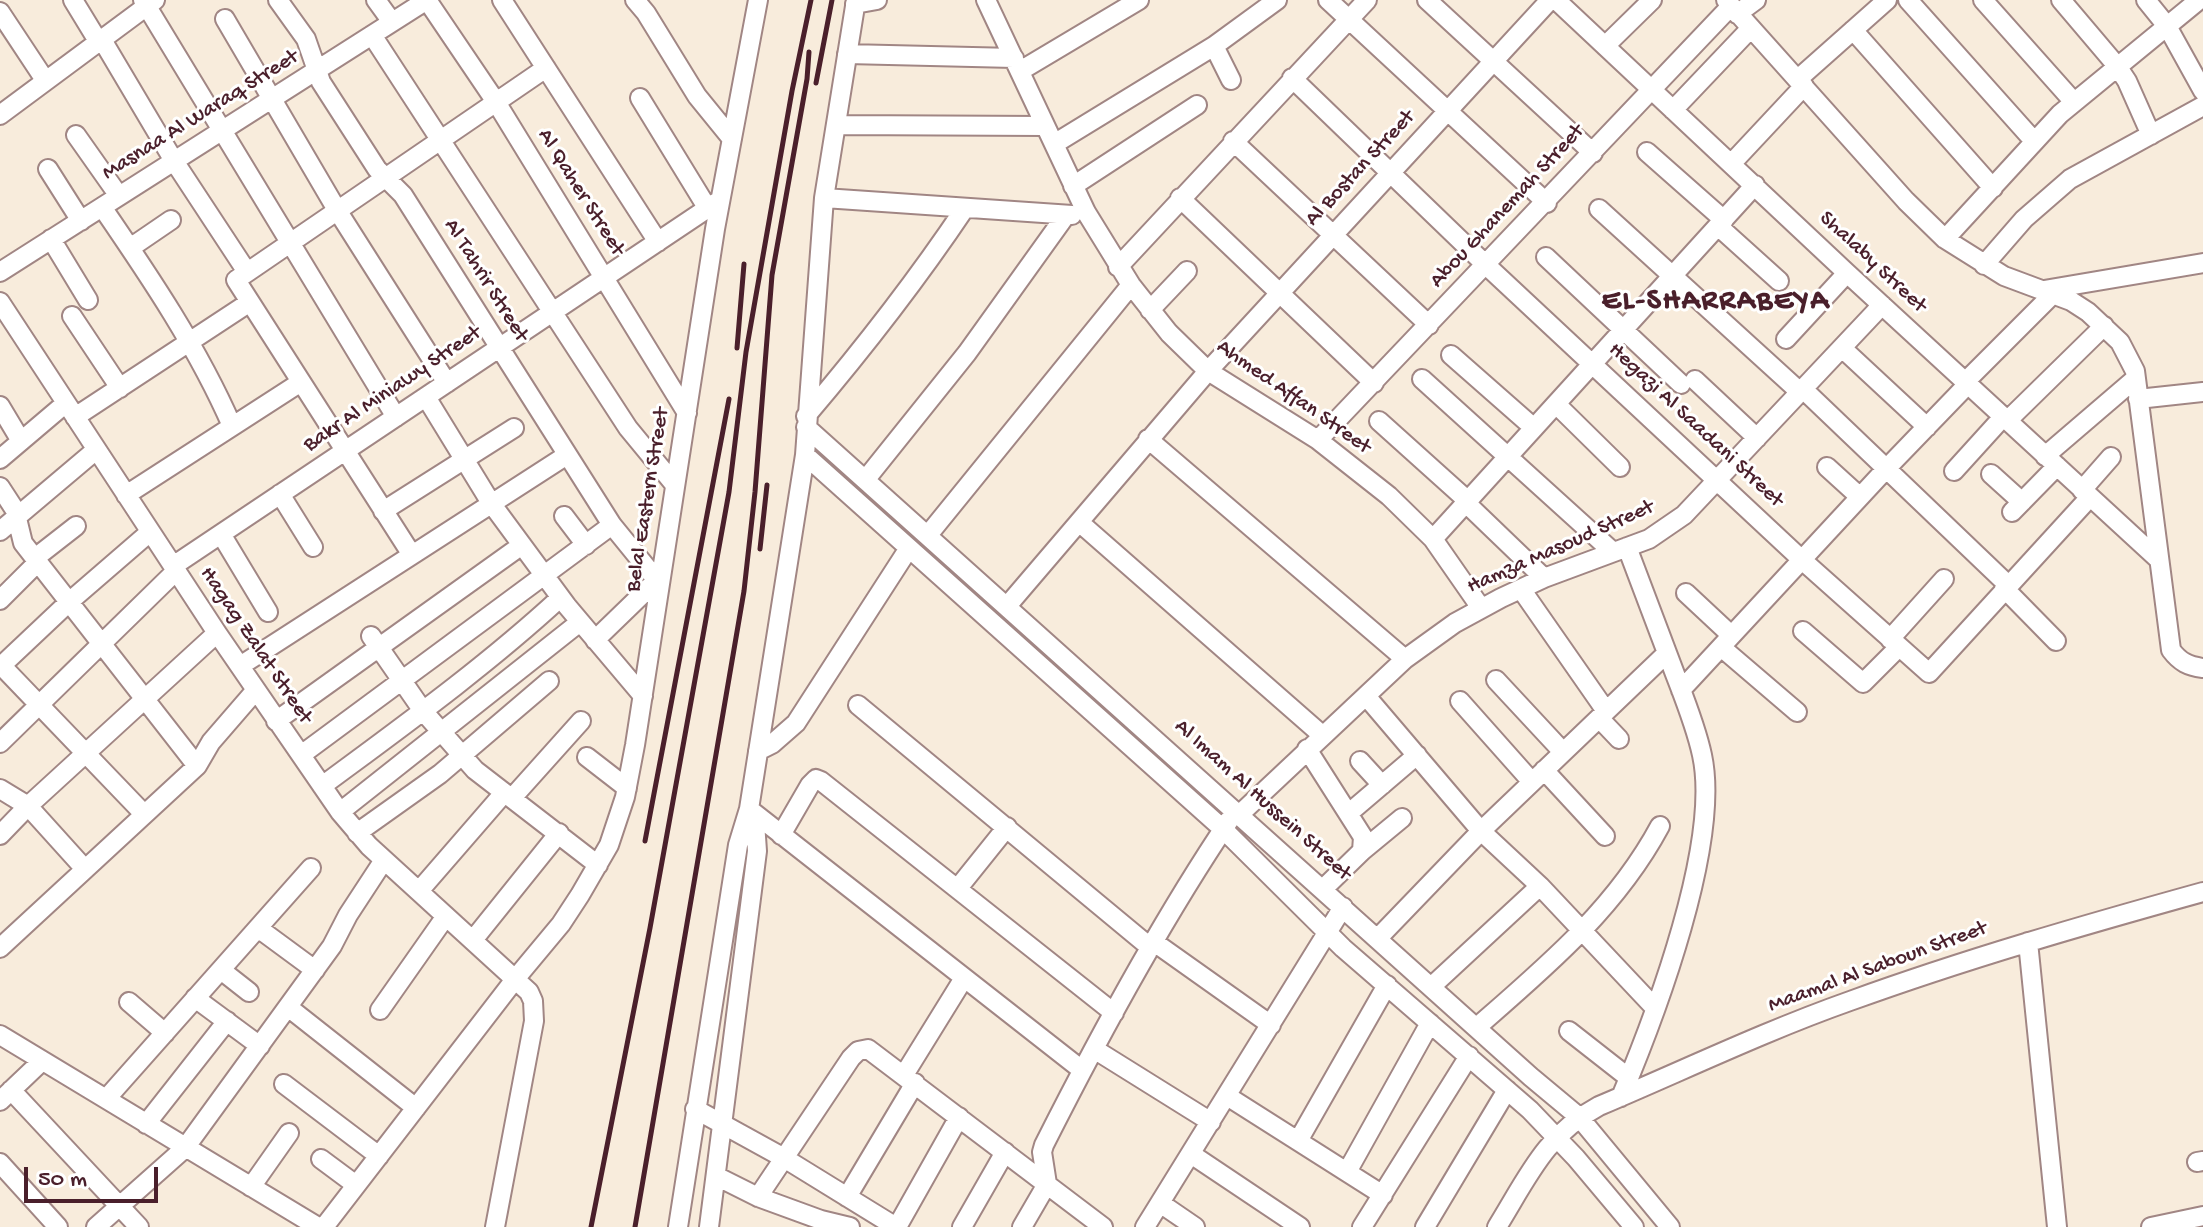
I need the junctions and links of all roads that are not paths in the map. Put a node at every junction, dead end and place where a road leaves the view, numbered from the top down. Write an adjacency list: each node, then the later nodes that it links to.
1 (73, 0): 37 (street)
2 (278, 0): 45 (street, Al Tahrir Street)
3 (376, 0): 32 (street)
4 (427, 0): 32 (street, Masnaa Al Waraq Street); 55 (street, Al Qaher Street)
5 (502, 0): 44 (street)
6 (758, 0): 66 (street, Belal Eastern Street)
7 (877, 0): 24 (street)
8 (1139, 0): 27 (street)
9 (1277, 0): 38 (street)
10 (1328, 0): 31 (street)
11 (1367, 0): 31 (street)
12 (1427, 0): 41 (street)
13 (1550, 0): 41 (street, Al Bostan Street)
14 (1556, 0): 39 (street, Shalaby Street)
15 (1652, 0): 39 (street)
16 (1756, 0): 28 (street, Abou Ghanemah Street)
17 (1887, 0): 35 (street)
18 (1908, 0): 69 (street)
19 (1983, 0): 54 (street)
20 (2061, 0): 43 (street)
21 (2146, 0): 33 (street)
22 (2199, 0): 33 (street)
23 (148, 2): 37 (street); 63 (street)
24 (856, 2): 40 (street)
25 (990, 2): 42 (street, Ahmed Affan Street)
26 (644, 4): 66 (street)
27 (1118, 6): 42 (street)
28 (1732, 7): 34 (street); 50 (street, Abou Ghanemah Street)
29 (0, 12): 47 (street)
30 (225, 19): 53 (street)
31 (1349, 19): 46 (street); 58 (street)
32 (392, 22): 36 (street, Masnaa Al Waraq Street)
33 (2167, 26): 43 (street); 51 (street)
34 (1751, 28): 49 (street); 59 (street)
35 (1853, 30): 49 (street); 80 (street)
36 (372, 35): 45 (street, Masnaa Al Waraq Street); 67 (street)
37 (99, 40): 47 (street); 73 (street)
38 (1214, 46): 48 (street); 70 (street)
39 (1605, 46): 50 (street, Shalaby Street)
40 (847, 54): 42 (street); 61 (street)
41 (1493, 62): 58 (street, Al Bostan Street); 72 (street)
42 (1017, 65): 62 (street, Ahmed Affan Street)
43 (2117, 66): 54 (street); 65 (street)
44 (546, 68): 55 (street); 99 (street)
45 (319, 69): 53 (street, Masnaa Al Waraq Street); 77 (street, Al Tahrir Street)
46 (1292, 78): 68 (street); 76 (street, Hegazi Al Saadani Street)
47 (45, 80): 60 (street)
48 (1231, 80)
49 (1801, 82): 74 (street); 97 (street)
50 (1651, 91): 59 (street, Shalaby Street); 72 (street, Abou Ghanemah Street)
51 (2203, 91)
52 (640, 98): 85 (street)
53 (270, 100): 63 (street, Masnaa Al Waraq Street); 89 (street)
54 (2073, 101): 69 (street)
55 (496, 102): 67 (street); 111 (street, Al Qaher Street)
56 (1197, 105): 79 (street)
57 (2203, 106): 65 (street)
58 (1447, 110): 76 (street, Al Bostan Street); 84 (street)
59 (1673, 110): 74 (street, Shalaby Street)
60 (0, 115)
61 (836, 125): 62 (street); 82 (street)
62 (1045, 126): 70 (street, Ahmed Affan Street)
63 (224, 129): 73 (street, Masnaa Al Waraq Street); 98 (street)
64 (76, 135): 81 (street)
65 (2151, 135): 104 (street)
66 (732, 139): 85 (street, Belal Eastern Street)
67 (441, 140): 77 (street); 121 (street)
68 (1233, 141): 83 (street); 95 (street)
69 (2034, 141): 80 (street)
70 (1054, 144): 79 (street, Ahmed Affan Street)
71 (1647, 152): 94 (street)
72 (1593, 153): 84 (street, Abou Ghanemah Street)
73 (174, 161): 81 (street, Masnaa Al Waraq Street); 110 (street)
74 (1731, 164): 78 (street, Shalaby Street)
75 (48, 169): 93 (street)
76 (1391, 171): 95 (street, Al Bostan Street); 103 (street, Hegazi Al Saadani Street)
77 (386, 177): 89 (street); 128 (street, Al Tahrir Street)
78 (1755, 185): 94 (street); 108 (street, Shalaby Street)
79 (1073, 186): 90 (street, Ahmed Affan Street)
80 (1993, 188): 97 (street)
81 (119, 196): 86 (street, Masnaa Al Waraq Street)
82 (824, 198): 87 (street); 150 (street)
83 (1180, 198): 105 (street); 115 (street)
84 (1547, 203): 103 (street, Abou Ghanemah Street)
85 (714, 204): 99 (street, Bakr Al Miniawy Street); 147 (street, Belal Eastern Street)
86 (102, 207): 93 (street, Masnaa Al Waraq Street); 100 (street)
87 (965, 208): 91 (street); 150 (street)
88 (1599, 209): 109 (street)
89 (337, 210): 98 (street); 136 (street)
90 (1086, 212): 91 (street); 105 (street, Ahmed Affan Street)
91 (1066, 215): 174 (street)
92 (171, 220): 100 (street)
93 (81, 221): 96 (street, Masnaa Al Waraq Street)
94 (1721, 223): 109 (street); 112 (street)
95 (1333, 234): 115 (street, Al Bostan Street); 123 (street)
96 (51, 239): 107 (street, Masnaa Al Waraq Street); 116 (street)
97 (1945, 239): 104 (street)
98 (291, 242): 110 (street); 148 (street)
99 (658, 242): 111 (street, Bakr Al Miniawy Street)
100 (130, 248): 127 (street)
101 (1546, 257): 125 (street)
102 (2203, 263): 114 (street)
103 (1486, 265): 123 (street, Abou Ghanemah Street); 131 (street, Hegazi Al Saadani Street)
104 (1984, 265): 114 (street)
105 (1118, 267): 113 (street, Ahmed Affan Street)
106 (1187, 271): 120 (street)
107 (0, 272)
108 (1847, 273): 119 (street, Shalaby Street); 126 (street)
109 (1673, 275): 125 (street); 140 (street)
110 (242, 276): 118 (street)
111 (604, 278): 121 (street, Bakr Al Miniawy Street); 147 (street, Al Qaher Street)
112 (1779, 281)
113 (1131, 285): 120 (street, Ahmed Affan Street); 193 (street)
114 (2049, 292): 124 (street); 138 (street)
115 (1278, 293): 132 (street, Al Bostan Street); 137 (street)
116 (88, 300)
117 (0, 302): 146 (street, Hagag Zalat Street)
118 (250, 302): 127 (street); 135 (street)
119 (1882, 305): 129 (street, Hamza Masoud Street); 138 (street, Shalaby Street)
120 (1150, 310): 132 (street, Ahmed Affan Street)
121 (553, 312): 128 (street, Bakr Al Miniawy Street); 176 (street)
122 (72, 316): 139 (street)
123 (1429, 325): 137 (street, Abou Ghanemah Street)
124 (2104, 326): 133 (street); 149 (street)
125 (1623, 331): 131 (street); 156 (street)
126 (1786, 339)
127 (189, 342): 139 (street); 152 (street)
128 (499, 348): 136 (street, Bakr Al Miniawy Street); 162 (street, Al Tahrir Street)
129 (1842, 348): 140 (street, Hamza Masoud Street); 153 (street)
130 (1451, 355): 155 (street)
131 (1593, 364): 144 (street); 175 (street, Hegazi Al Saadani Street)
132 (1208, 371): 157 (street, Al Bostan Street); 158 (street, Ahmed Affan Street)
133 (2136, 378): 143 (street); 168 (street)
134 (1422, 379): 164 (street)
135 (301, 382): 152 (street); 161 (street)
136 (447, 383): 142 (street, Bakr Al Miniawy Street)
137 (1374, 383): 158 (street, Abou Ghanemah Street)
138 (1966, 383): 149 (street, Shalaby Street); 153 (street)
139 (120, 388): 146 (street)
140 (1802, 390): 156 (street, Hamza Masoud Street); 171 (street)
141 (2203, 392): 143 (street)
142 (426, 397): 148 (street, Bakr Al Miniawy Street); 167 (street)
143 (2138, 399): 202 (street)
144 (1556, 404): 155 (street); 169 (street)
145 (0, 406): 159 (street)
146 (70, 410): 159 (street); 160 (street, Hagag Zalat Street)
147 (687, 413): 176 (street, Belal Eastern Street)
148 (396, 417): 161 (street, Bakr Al Miniawy Street)
149 (2005, 419): 168 (street, Shalaby Street); 172 (street)
150 (806, 421): 163 (street); 174 (street, Al Imam Al Hussein Street)
151 (1379, 421): 182 (street)
152 (232, 426): 180 (street)
153 (1927, 427): 171 (street)
154 (514, 428): 167 (street)
155 (1534, 428): 164 (street)
156 (1757, 438): 175 (street, Hamza Masoud Street)
157 (1148, 439): 187 (street, Al Bostan Street); 228 (street)
158 (1318, 440): 194 (street, Ahmed Affan Street)
159 (21, 441): 166 (street)
160 (96, 450): 180 (street, Hagag Zalat Street); 186 (street)
161 (345, 451): 178 (street, Bakr Al Miniawy Street); 184 (street)
162 (567, 455): 183 (street); 188 (street, Al Tahrir Street)
163 (805, 455): 198 (street); 253 (street)
164 (1508, 457): 182 (street); 199 (street)
165 (2111, 457): 179 (street)
166 (0, 459)
167 (464, 460): 183 (street); 184 (street)
168 (2051, 461): 173 (street); 179 (street, Shalaby Street)
169 (1620, 467)
170 (1827, 467): 181 (street)
171 (1886, 469): 181 (street); 209 (street)
172 (1954, 471)
173 (1991, 474)
174 (866, 479): 193 (street, Al Imam Al Hussein Street)
175 (1717, 480): 199 (street, Hamza Masoud Street); 201 (street, Hegazi Al Saadani Street)
176 (675, 485): 208 (street, Belal Eastern Street)
177 (0, 487): 186 (street)
178 (280, 494): 192 (street, Bakr Al Miniawy Street); 197 (street)
179 (2086, 494): 202 (street, Shalaby Street); 209 (street)
180 (126, 495): 191 (street, Hagag Zalat Street)
181 (1860, 497): 201 (street)
182 (1467, 502): 194 (street); 206 (street)
183 (491, 503): 195 (street); 200 (street)
184 (383, 511): 200 (street)
185 (564, 516): 196 (street)
186 (16, 517): 190 (street); 203 (street)
187 (1079, 522): 215 (street, Al Bostan Street); 249 (street)
188 (612, 525): 196 (street); 208 (street, Al Tahrir Street)
189 (76, 526): 203 (street)
190 (0, 531)
191 (150, 532): 204 (street, Hagag Zalat Street); 214 (street)
192 (221, 534): 204 (street, Bakr Al Miniawy Street); 217 (street)
193 (928, 535): 215 (street, Al Imam Al Hussein Street)
194 (1433, 539): 216 (street, Ahmed Affan Street)
195 (522, 545): 205 (street); 222 (street)
196 (586, 545): 205 (street)
197 (313, 547)
198 (909, 548): 253 (street); 277 (street)
199 (1620, 550): 206 (street, Hamza Masoud Street); 227 (street)
200 (412, 555): 230 (street)
201 (1801, 559): 223 (street); 226 (street, Hegazi Al Saadani Street)
202 (2158, 559): 231 (street)
203 (36, 560): 213 (street); 214 (street)
204 (174, 568): 220 (street, Hagag Zalat Street); 225 (street, Bakr Al Miniawy Street)
205 (545, 576): 212 (street); 233 (street)
206 (1544, 578): 210 (street, Hamza Masoud Street)
207 (1944, 579): 226 (street)
208 (659, 582): 221 (street); 237 (street, Belal Eastern Street)
209 (2006, 586): 224 (street); 226 (street, Hegazi Al Saadani Street)
210 (1521, 589): 216 (street, Hamza Masoud Street); 245 (street)
211 (1686, 593): 223 (street)
212 (560, 598): 218 (street); 243 (street)
213 (0, 600)
214 (69, 602): 225 (street); 229 (street)
215 (1008, 605): 271 (street, Al Imam Al Hussein Street)
216 (1481, 608): 228 (street, Hamza Masoud Street)
217 (268, 612)
218 (580, 622): 221 (street); 248 (street)
219 (1803, 631): 226 (street)
220 (217, 633): 230 (street, Hagag Zalat Street); 239 (street)
221 (595, 640): 237 (street)
222 (375, 641): 233 (street); 246 (street)
223 (1726, 641): 236 (street); 244 (street)
224 (2056, 641)
225 (101, 642): 239 (street); 241 (street, Bakr Al Miniawy Street)
226 (1895, 643)
227 (1667, 653): 236 (street); 245 (street)
228 (1405, 659): 238 (street, Hamza Masoud Street)
229 (1, 666): 241 (street)
230 (240, 666): 235 (street, Hagag Zalat Street)
231 (2203, 668)
232 (1496, 680): 254 (street)
233 (401, 681): 243 (street); 256 (street)
234 (549, 681): 258 (street)
235 (256, 690): 246 (street, Hagag Zalat Street); 261 (street)
236 (1681, 690): 314 (street)
237 (643, 696): 265 (street, Belal Eastern Street)
238 (1366, 696): 249 (street, Hamza Masoud Street); 257 (street)
239 (145, 699): 255 (street); 261 (street)
240 (1460, 701): 262 (street)
241 (38, 704): 251 (street, Bakr Al Miniawy Street); 255 (street)
242 (858, 705): 276 (street)
243 (423, 711): 248 (street); 264 (street)
244 (1797, 712)
245 (1602, 714): 250 (street); 254 (street)
246 (276, 721): 256 (street, Hagag Zalat Street)
247 (581, 721): 267 (street)
248 (440, 733): 258 (street); 270 (street)
249 (1322, 735): 252 (street, Hamza Masoud Street)
250 (1619, 739)
251 (0, 743)
252 (1307, 749): 271 (street, Hamza Masoud Street); 272 (street)
253 (758, 751): 269 (street)
254 (1563, 752): 262 (street)
255 (85, 753): 268 (street); 273 (street)
256 (301, 755): 264 (street, Hagag Zalat Street)
257 (1417, 755): 263 (street); 278 (street)
258 (461, 756): 267 (street); 279 (street)
259 (587, 757): 265 (street)
260 (1360, 761): 263 (street)
261 (197, 766): 273 (street)
262 (1538, 776): 278 (street); 283 (street)
263 (1382, 785): 272 (street)
264 (322, 786): 270 (street, Hagag Zalat Street)
265 (627, 788): 286 (street, Belal Eastern Street)
266 (0, 789): 268 (street)
267 (508, 796): 280 (street); 292 (street)
268 (28, 806): 281 (street); 287 (street)
269 (749, 809): 282 (street); 338 (street); 343 (street)
270 (340, 812): 279 (street, Hagag Zalat Street)
271 (1238, 812): 277 (street, Hamza Masoud Street); 291 (street, Al Imam Al Hussein Street)
272 (1349, 813): 284 (street)
273 (144, 814): 287 (street)
274 (1402, 818): 284 (street)
275 (1660, 826): 297 (street)
276 (1007, 827): 290 (street); 302 (street)
277 (1223, 829): 298 (street); 302 (street, Hamza Masoud Street)
278 (1481, 831): 289 (street); 299 (street)
279 (357, 833): 285 (street, Hagag Zalat Street)
280 (559, 833): 286 (street); 300 (street)
281 (0, 835)
282 (781, 835): 290 (street); 307 (street)
283 (1605, 836)
284 (1362, 851): 291 (street)
285 (384, 860): 292 (street, Hagag Zalat Street); 305 (street)
286 (598, 865): 306 (street, Belal Eastern Street)
287 (84, 868): 303 (street)
288 (311, 868): 296 (street)
289 (1540, 886): 297 (street); 309 (street)
290 (958, 888): 316 (street)
291 (1323, 889): 294 (street, Al Imam Al Hussein Street)
292 (419, 891): 295 (street, Hagag Zalat Street)
293 (2203, 892): 301 (street, Maamal Al Saboun Street)
294 (1343, 907): 298 (street); 299 (street, Al Imam Al Hussein Street)
295 (446, 916): 300 (street, Hagag Zalat Street); 315 (street)
296 (258, 928): 304 (street); 305 (street)
297 (1583, 932): 314 (street); 320 (street)
298 (1327, 933): 308 (street); 319 (street)
299 (1378, 938): 309 (street, Al Imam Al Hussein Street)
300 (473, 940): 306 (street, Hagag Zalat Street)
301 (2028, 942): 335 (street, Maamal Al Saboun Street); 386 (street)
302 (1153, 945): 316 (street, Hamza Masoud Street); 319 (street)
303 (0, 948)
304 (221, 970): 310 (street); 311 (street)
305 (315, 970): 313 (street)
306 (516, 978): 337 (street, Belal Eastern Street); 371 (street)
307 (964, 978): 328 (street); 330 (street)
308 (1387, 985): 318 (street); 346 (street)
309 (1432, 986): 320 (street, Al Imam Al Hussein Street)
310 (249, 992)
311 (195, 998): 317 (street); 322 (street)
312 (129, 1002): 322 (street)
313 (288, 1007): 324 (street); 337 (street)
314 (1655, 1008): 329 (street)
315 (380, 1010)
316 (1114, 1013): 325 (street, Hamza Masoud Street)
317 (227, 1021): 324 (street); 342 (street)
318 (1430, 1023): 326 (street); 354 (street)
319 (1271, 1025): 334 (street)
320 (1477, 1027): 340 (street, Al Imam Al Hussein Street)
321 (1569, 1031): 329 (street)
322 (165, 1033): 336 (street)
323 (0, 1035): 327 (street)
324 (260, 1046): 347 (street)
325 (1094, 1049): 328 (street, Hamza Masoud Street); 341 (street)
326 (1469, 1056): 332 (street); 360 (street)
327 (42, 1061): 333 (street); 336 (street)
328 (1082, 1070): 356 (street, Hamza Masoud Street)
329 (1629, 1078): 335 (street)
330 (910, 1079): 339 (street); 351 (street); 359 (street)
331 (284, 1084): 350 (street)
332 (1507, 1090): 345 (street); 382 (street)
333 (6, 1095): 363 (street)
334 (1227, 1096): 341 (street); 346 (street)
335 (1621, 1097): 340 (street, Maamal Al Saboun Street)
336 (106, 1099): 342 (street)
337 (416, 1108): 350 (street, Belal Eastern Street)
338 (695, 1109): 343 (street); 372 (street)
339 (959, 1117): 348 (street); 374 (street)
340 (1579, 1117): 345 (street, Maamal Al Saboun Street); 385 (street, Al Imam Al Hussein Street)
341 (1211, 1122): 349 (street)
342 (146, 1124): 347 (street)
343 (723, 1126): 351 (street); 355 (street)
344 (289, 1133): 358 (street)
345 (1556, 1136): 383 (street, Maamal Al Saboun Street); 384 (street)
346 (1298, 1141): 354 (street)
347 (185, 1148): 358 (street); 363 (street)
348 (1005, 1152): 356 (street); 375 (street)
349 (1191, 1154): 362 (street); 380 (street)
350 (379, 1156): 357 (street, Belal Eastern Street)
351 (784, 1158): 359 (street); 361 (street)
352 (321, 1159): 357 (street)
353 (0, 1163): 367 (street)
354 (1347, 1172): 360 (street)
355 (716, 1176): 361 (street); 373 (street)
356 (1047, 1184): 376 (street); 377 (street)
357 (356, 1185): 370 (street, Belal Eastern Street)
358 (251, 1187): 365 (street)
359 (842, 1194): 366 (street); 374 (street)
360 (1383, 1195): 381 (street)
361 (758, 1197): 366 (street)
362 (1160, 1203): 378 (street); 379 (street)
363 (120, 1206): 368 (street); 369 (street)
364 (2203, 1216): 387 (street)
365 (294, 1221): 370 (street)
366 (835, 1225)
367 (58, 1227)
368 (96, 1227)
369 (139, 1227)
370 (321, 1227)
371 (495, 1227)
372 (678, 1227)
373 (709, 1227)
374 (896, 1227)
375 (962, 1227)
376 (1022, 1227)
377 (1103, 1227)
378 (1145, 1227)
379 (1195, 1227)
380 (1300, 1227)
381 (1362, 1227)
382 (1425, 1227)
383 (1497, 1227)
384 (1634, 1227)
385 (1670, 1227)
386 (2057, 1227)
387 (2151, 1227)

